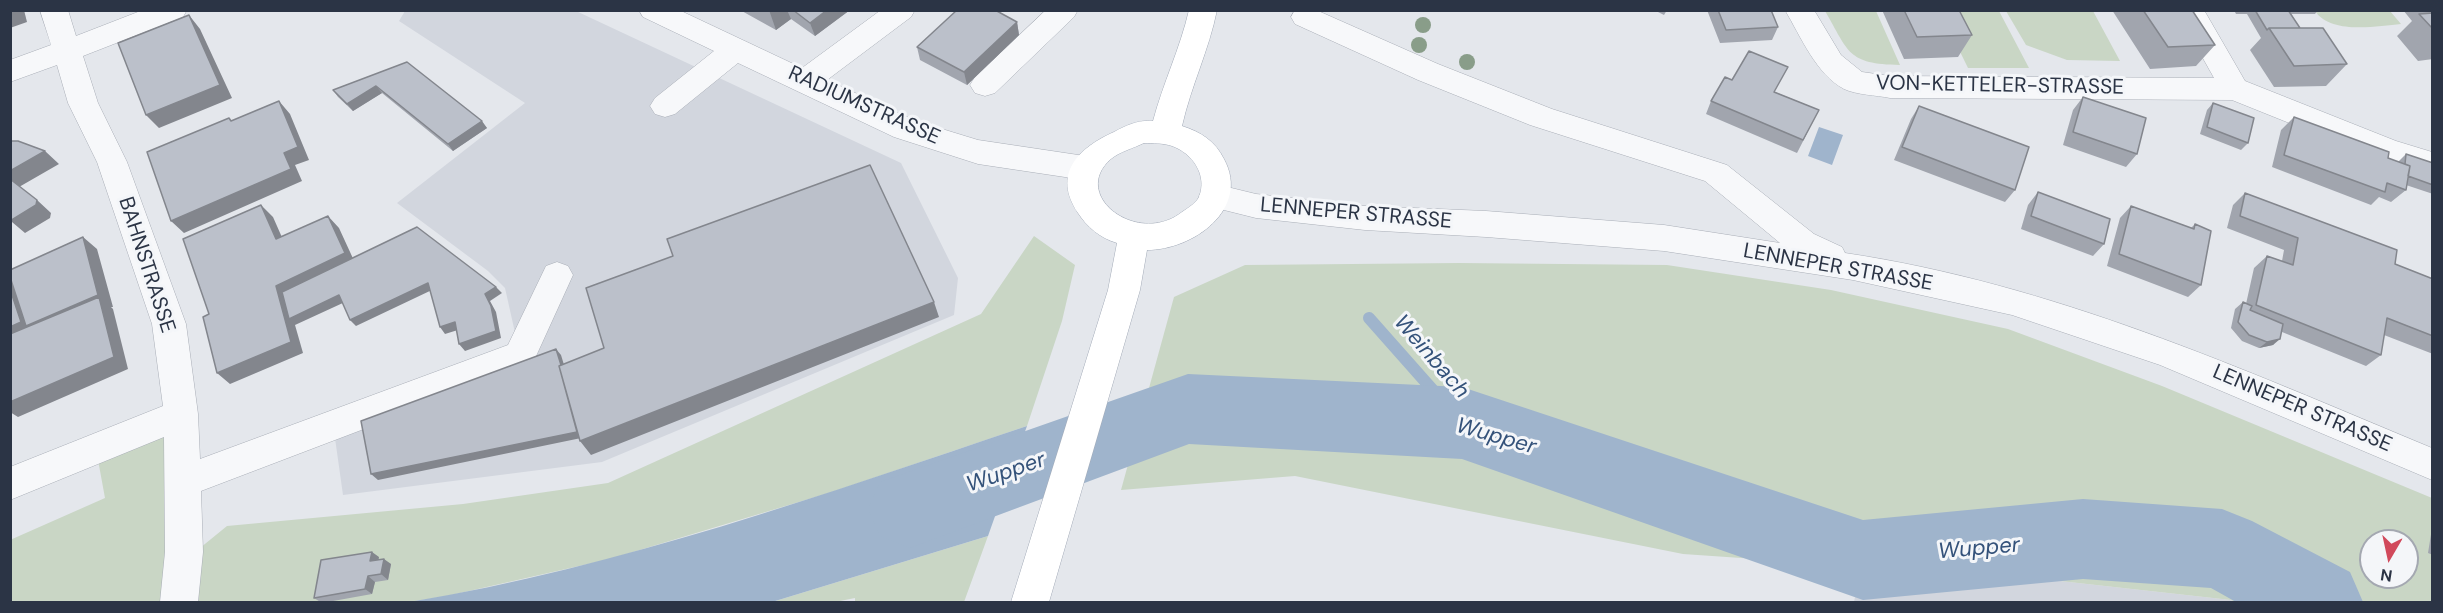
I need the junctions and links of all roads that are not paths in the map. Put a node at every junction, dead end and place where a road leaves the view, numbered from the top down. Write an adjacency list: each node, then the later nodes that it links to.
1 (54, 10): 11 (street, BAHNSTRASSE)
2 (173, 10): 11 (street)
3 (653, 10): 10 (street, RADIUMSTRASSE)
4 (901, 10): 13 (street)
5 (1064, 10): 14 (street)
6 (1203, 10): 17 (main road)
7 (1799, 10): 15 (street, VON-KETTELER-STRASSE)
8 (2190, 10): 15 (street)
9 (1305, 16): 22 (street)
10 (737, 48): 13 (street, RADIUMSTRASSE); 16 (street)
11 (66, 52): 12 (street); 24 (street, BAHNSTRASSE)
12 (10, 72)
13 (806, 80): 19 (street, RADIUMSTRASSE)
14 (985, 85)
15 (2235, 89): 18 (street)
16 (665, 106)
17 (1165, 133): 19 (main road); 20 (main road)
18 (2433, 164)
19 (1085, 168): 21 (main road)
20 (1215, 196): 21 (main road); 22 (street, LENNEPER STRASSE)
21 (1134, 236): 29 (main road)
22 (1853, 267): 25 (street, LENNEPER STRASSE)
23 (557, 275): 26 (street)
24 (181, 414): 26 (street, BAHNSTRASSE); 27 (street)
25 (2433, 464)
26 (183, 481): 28 (street, BAHNSTRASSE)
27 (10, 484)
28 (180, 594)
29 (1030, 603)

